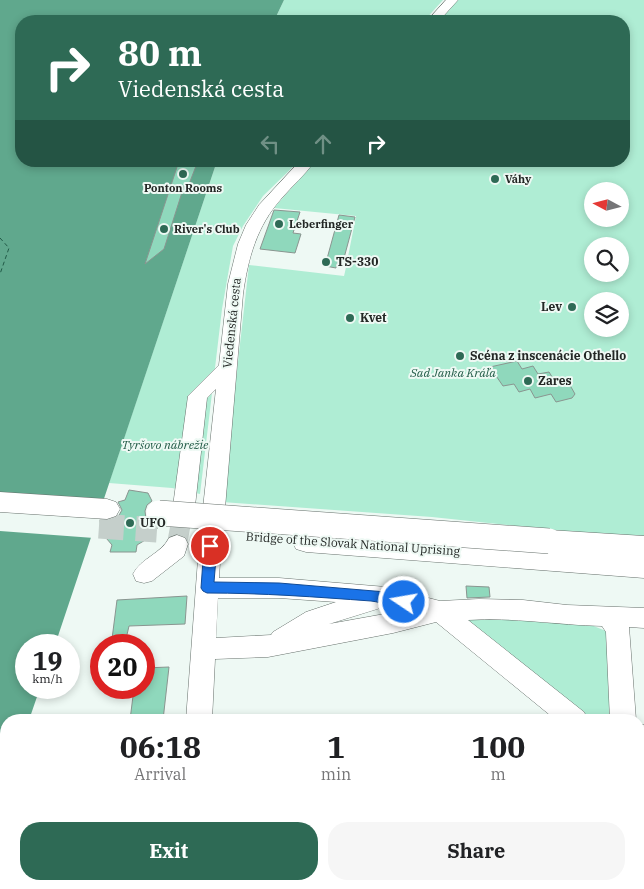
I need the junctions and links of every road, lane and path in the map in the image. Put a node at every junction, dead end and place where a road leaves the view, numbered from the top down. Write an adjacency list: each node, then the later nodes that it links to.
1 (452, 0): 2 (street)
2 (438, 15)
3 (303, 167): 4 (street, Viedenská cesta)
4 (228, 367): 6 (street, Viedenská cesta); 8 (street)
5 (0, 502): 7 (main road)
6 (214, 508)
7 (0, 519)
8 (169, 523): 11 (main road, Bridge of the Slovak National Uprising); 13 (street)
9 (210, 546): 14 (street)
10 (644, 547): 11 (main road)
11 (549, 550): 12 (main road)
12 (644, 566)
13 (144, 574)
14 (207, 588): 15 (street); 20 (street)
15 (386, 597): 16 (street); 19 (street)
16 (440, 611): 17 (street); 19 (street); 22 (street)
17 (608, 616): 18 (street); 23 (street)
18 (644, 618)
19 (268, 646): 20 (street)
20 (204, 649): 21 (street)
21 (199, 714)
22 (568, 714)
23 (623, 714)

